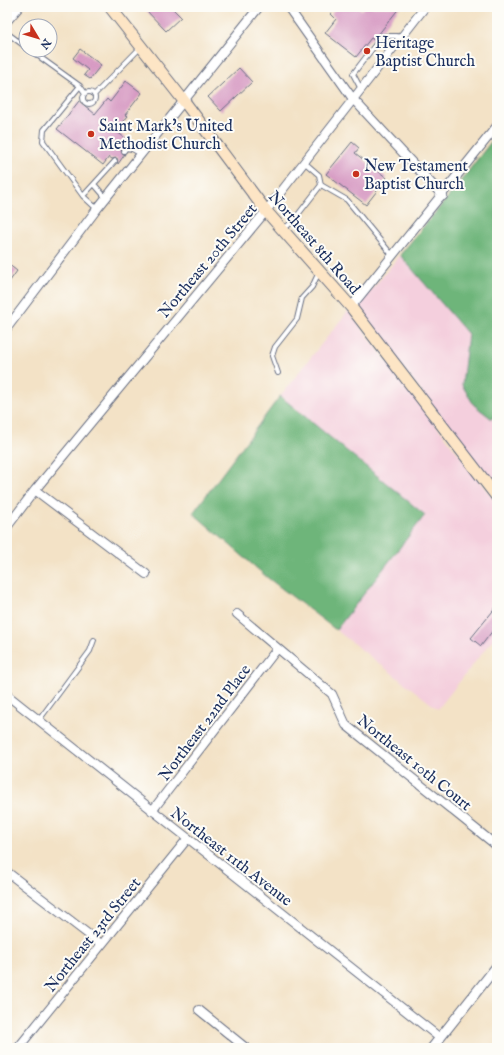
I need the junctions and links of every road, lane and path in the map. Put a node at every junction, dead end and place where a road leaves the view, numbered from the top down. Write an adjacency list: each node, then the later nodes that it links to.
1 (19, 7): 6 (street)
2 (110, 7): 10 (main road, Northeast 8th Road)
3 (259, 7): 17 (street)
4 (288, 7): 16 (street)
5 (426, 7): 8 (street, Northeast 20th Street)
6 (7, 21)
7 (7, 33): 9 (lane)
8 (401, 38): 13 (street, Northeast 20th Street); 13 (lane)
9 (18, 41)
10 (141, 47): 15 (lane); 17 (main road, Northeast 8th Road)
11 (41, 58): 12 (lane)
12 (80, 86): 14 (lane); 25 (lane)
13 (361, 89): 16 (street, Northeast 20th Street)
14 (85, 93): 15 (lane); 15 (lane)
15 (94, 95)
16 (354, 99): 22 (street, Northeast 20th Street); 26 (street)
17 (184, 101): 20 (street); 29 (main road, Northeast 8th Road)
18 (497, 126): 26 (street)
19 (124, 151): 20 (lane)
20 (142, 154): 27 (street)
21 (115, 161): 23 (lane)
22 (304, 162): 24 (lane); 29 (street, Northeast 20th Street)
23 (94, 184): 25 (lane); 27 (lane)
24 (321, 185): 30 (lane); 31 (lane)
25 (84, 196): 28 (lane)
26 (443, 196): 31 (street)
27 (106, 198): 28 (street)
28 (97, 209): 34 (street)
29 (266, 211): 30 (main road, Northeast 8th Road); 36 (street, Northeast 20th Street)
30 (283, 230): 32 (main road, Northeast 8th Road)
31 (393, 256): 33 (street)
32 (320, 272): 33 (main road, Northeast 8th Road); 35 (lane)
33 (351, 307): 37 (main road, Northeast 8th Road)
34 (7, 328)
35 (278, 374)
36 (35, 490): 38 (street, Northeast 20th Street); 39 (street)
37 (497, 497)
38 (7, 527)
39 (146, 574)
40 (237, 614): 42 (street, Northeast 10th Court)
41 (94, 640): 44 (lane)
42 (277, 649): 45 (street, Northeast 22nd Place); 47 (street, Northeast 10th Court)
43 (7, 695): 44 (street, Northeast 11th Avenue)
44 (39, 720): 45 (street, Northeast 11th Avenue)
45 (152, 812): 46 (street, Northeast 11th Avenue)
46 (188, 838): 49 (street, Northeast 23rd Street); 52 (street, Northeast 11th Avenue)
47 (497, 846)
48 (7, 872): 49 (street)
49 (101, 944): 53 (street, Northeast 23rd Street)
50 (497, 966): 52 (street)
51 (199, 1010): 54 (street)
52 (440, 1038): 55 (street)
53 (18, 1048)
54 (246, 1048)
55 (432, 1048)

